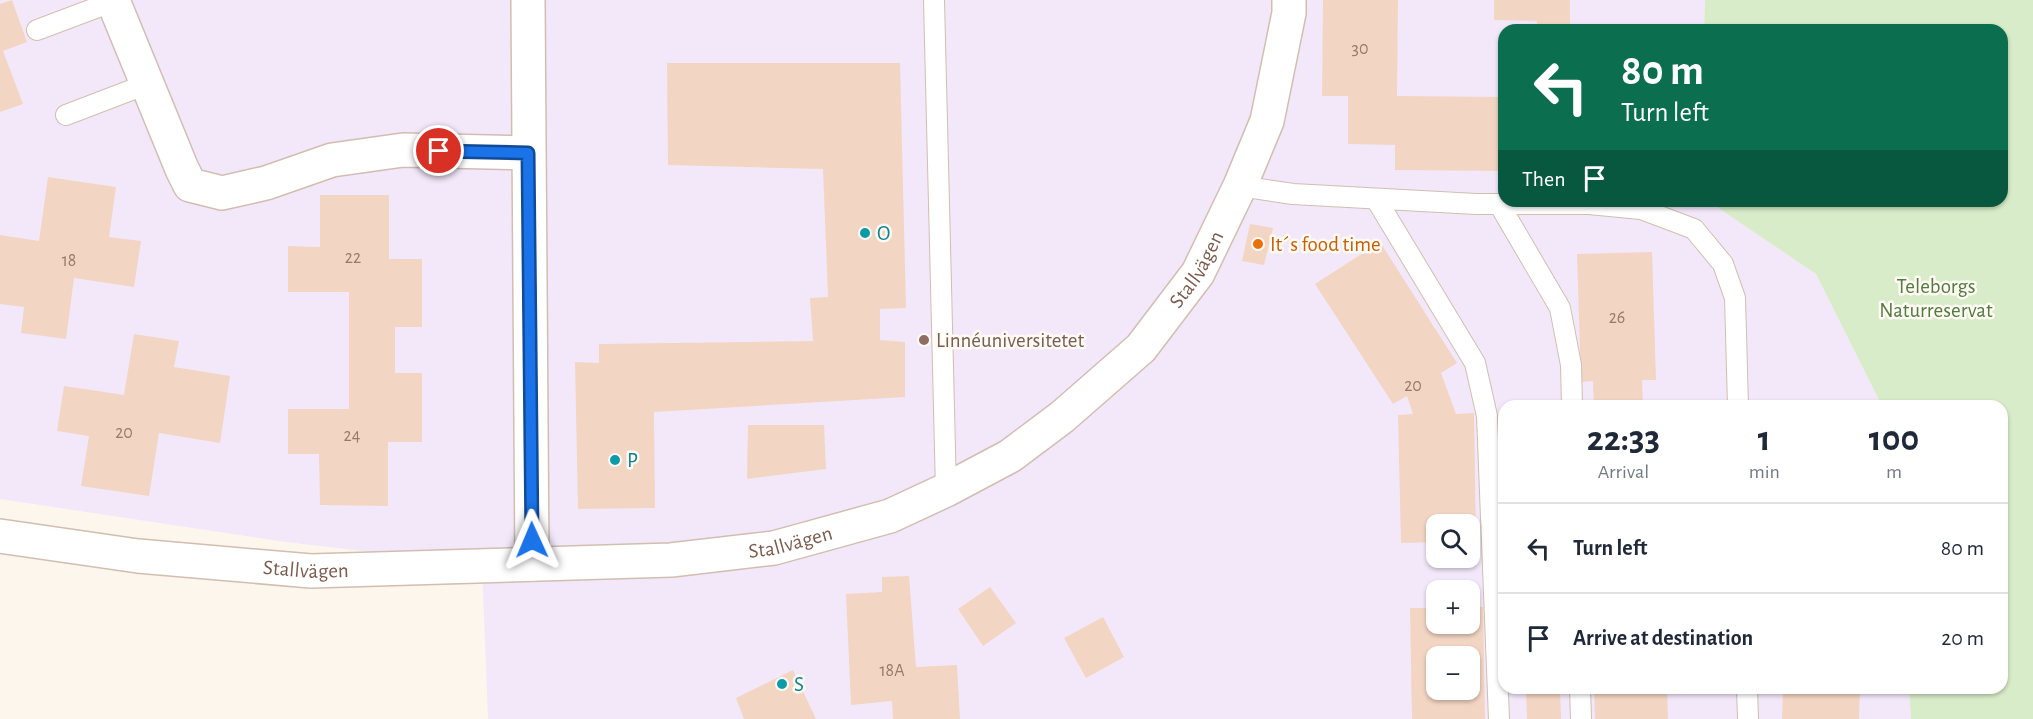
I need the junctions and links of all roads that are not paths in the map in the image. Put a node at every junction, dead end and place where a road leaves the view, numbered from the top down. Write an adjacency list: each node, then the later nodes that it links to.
1 (528, 0): 8 (street)
2 (934, 0): 16 (lane)
3 (1289, 0): 9 (street, Stallvägen)
4 (115, 1): 5 (lane); 6 (street)
5 (37, 30)
6 (147, 84): 7 (lane); 8 (street)
7 (66, 115)
8 (528, 153): 18 (street)
9 (1240, 186): 10 (lane); 16 (street, Stallvägen)
10 (1376, 199): 11 (lane); 20 (lane)
11 (1498, 204)
12 (1501, 207): 14 (lane)
13 (1620, 207): 15 (lane)
14 (1572, 400)
15 (1738, 400)
16 (946, 490): 18 (street, Stallvägen)
17 (0, 536): 18 (street, Stallvägen)
18 (532, 564)
19 (1498, 694): 23 (lane)
20 (1498, 694)
21 (1580, 694): 24 (lane)
22 (1747, 694): 25 (lane)
23 (1499, 719)
24 (1581, 719)
25 (1748, 719)

